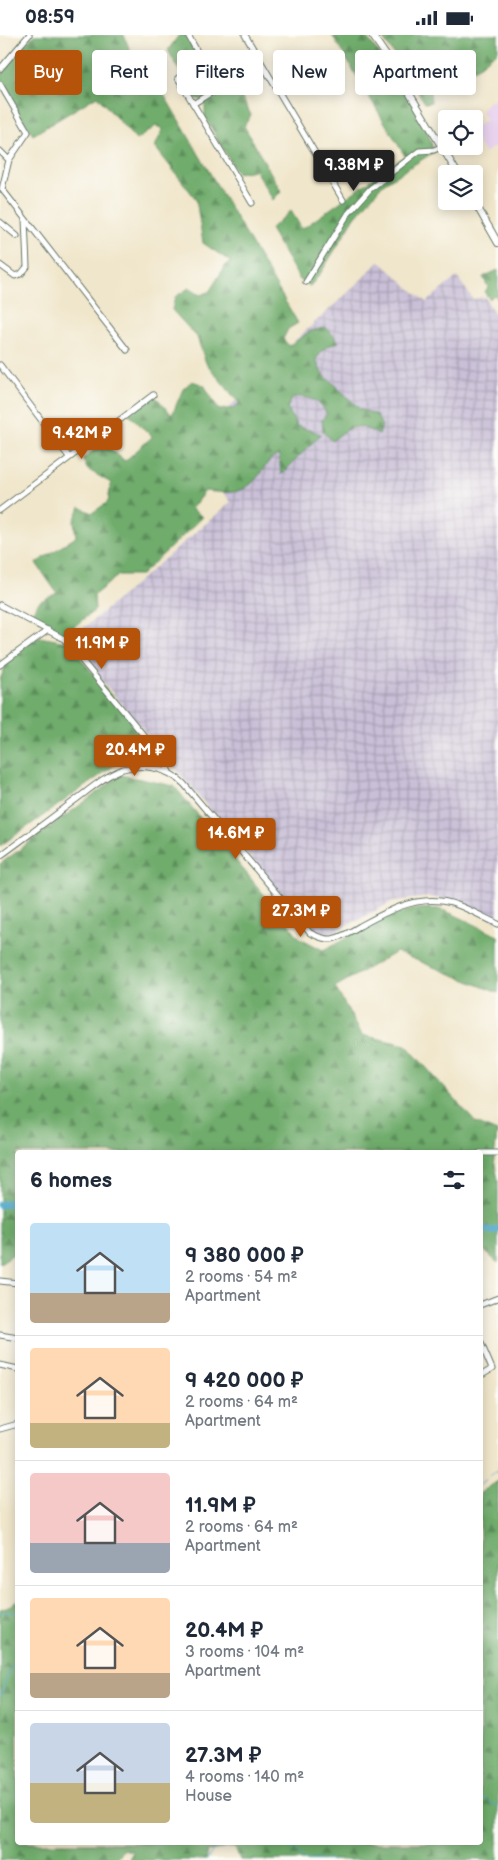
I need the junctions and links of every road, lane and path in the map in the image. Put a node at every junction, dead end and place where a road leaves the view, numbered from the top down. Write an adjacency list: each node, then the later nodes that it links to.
1 (29, 35): 5 (street)
2 (188, 35): 8 (street)
3 (245, 35): 13 (street)
4 (372, 35): 9 (main road)
5 (0, 69)
6 (0, 84): 12 (street)
7 (188, 95): 8 (street)
8 (193, 104): 14 (street)
9 (438, 142)
10 (438, 148): 21 (street)
11 (0, 151): 12 (street)
12 (9, 160): 16 (street)
13 (343, 200)
14 (252, 203)
15 (479, 210): 19 (main road)
16 (25, 218): 20 (street); 22 (street)
17 (0, 222): 18 (street)
18 (17, 236)
19 (498, 243)
20 (0, 265)
21 (306, 282)
22 (126, 350)
23 (0, 365): 25 (street)
24 (153, 395): 25 (street)
25 (69, 457): 26 (street)
26 (0, 510)
27 (0, 605): 28 (street)
28 (48, 630): 29 (street); 30 (street)
29 (0, 665)
30 (168, 772): 31 (street); 32 (street)
31 (0, 856)
32 (498, 924)
33 (483, 1153): 34 (street)
34 (498, 1153)
35 (0, 1281): 36 (street)
36 (15, 1283)
37 (498, 1298): 38 (street)
38 (483, 1304)
39 (0, 1335): 40 (street)
40 (15, 1337)
41 (483, 1348): 44 (street)
42 (0, 1365): 43 (street)
43 (15, 1368)
44 (492, 1369): 45 (street); 46 (street)
45 (498, 1373)
46 (483, 1374)
47 (15, 1425): 48 (street)
48 (0, 1429)

